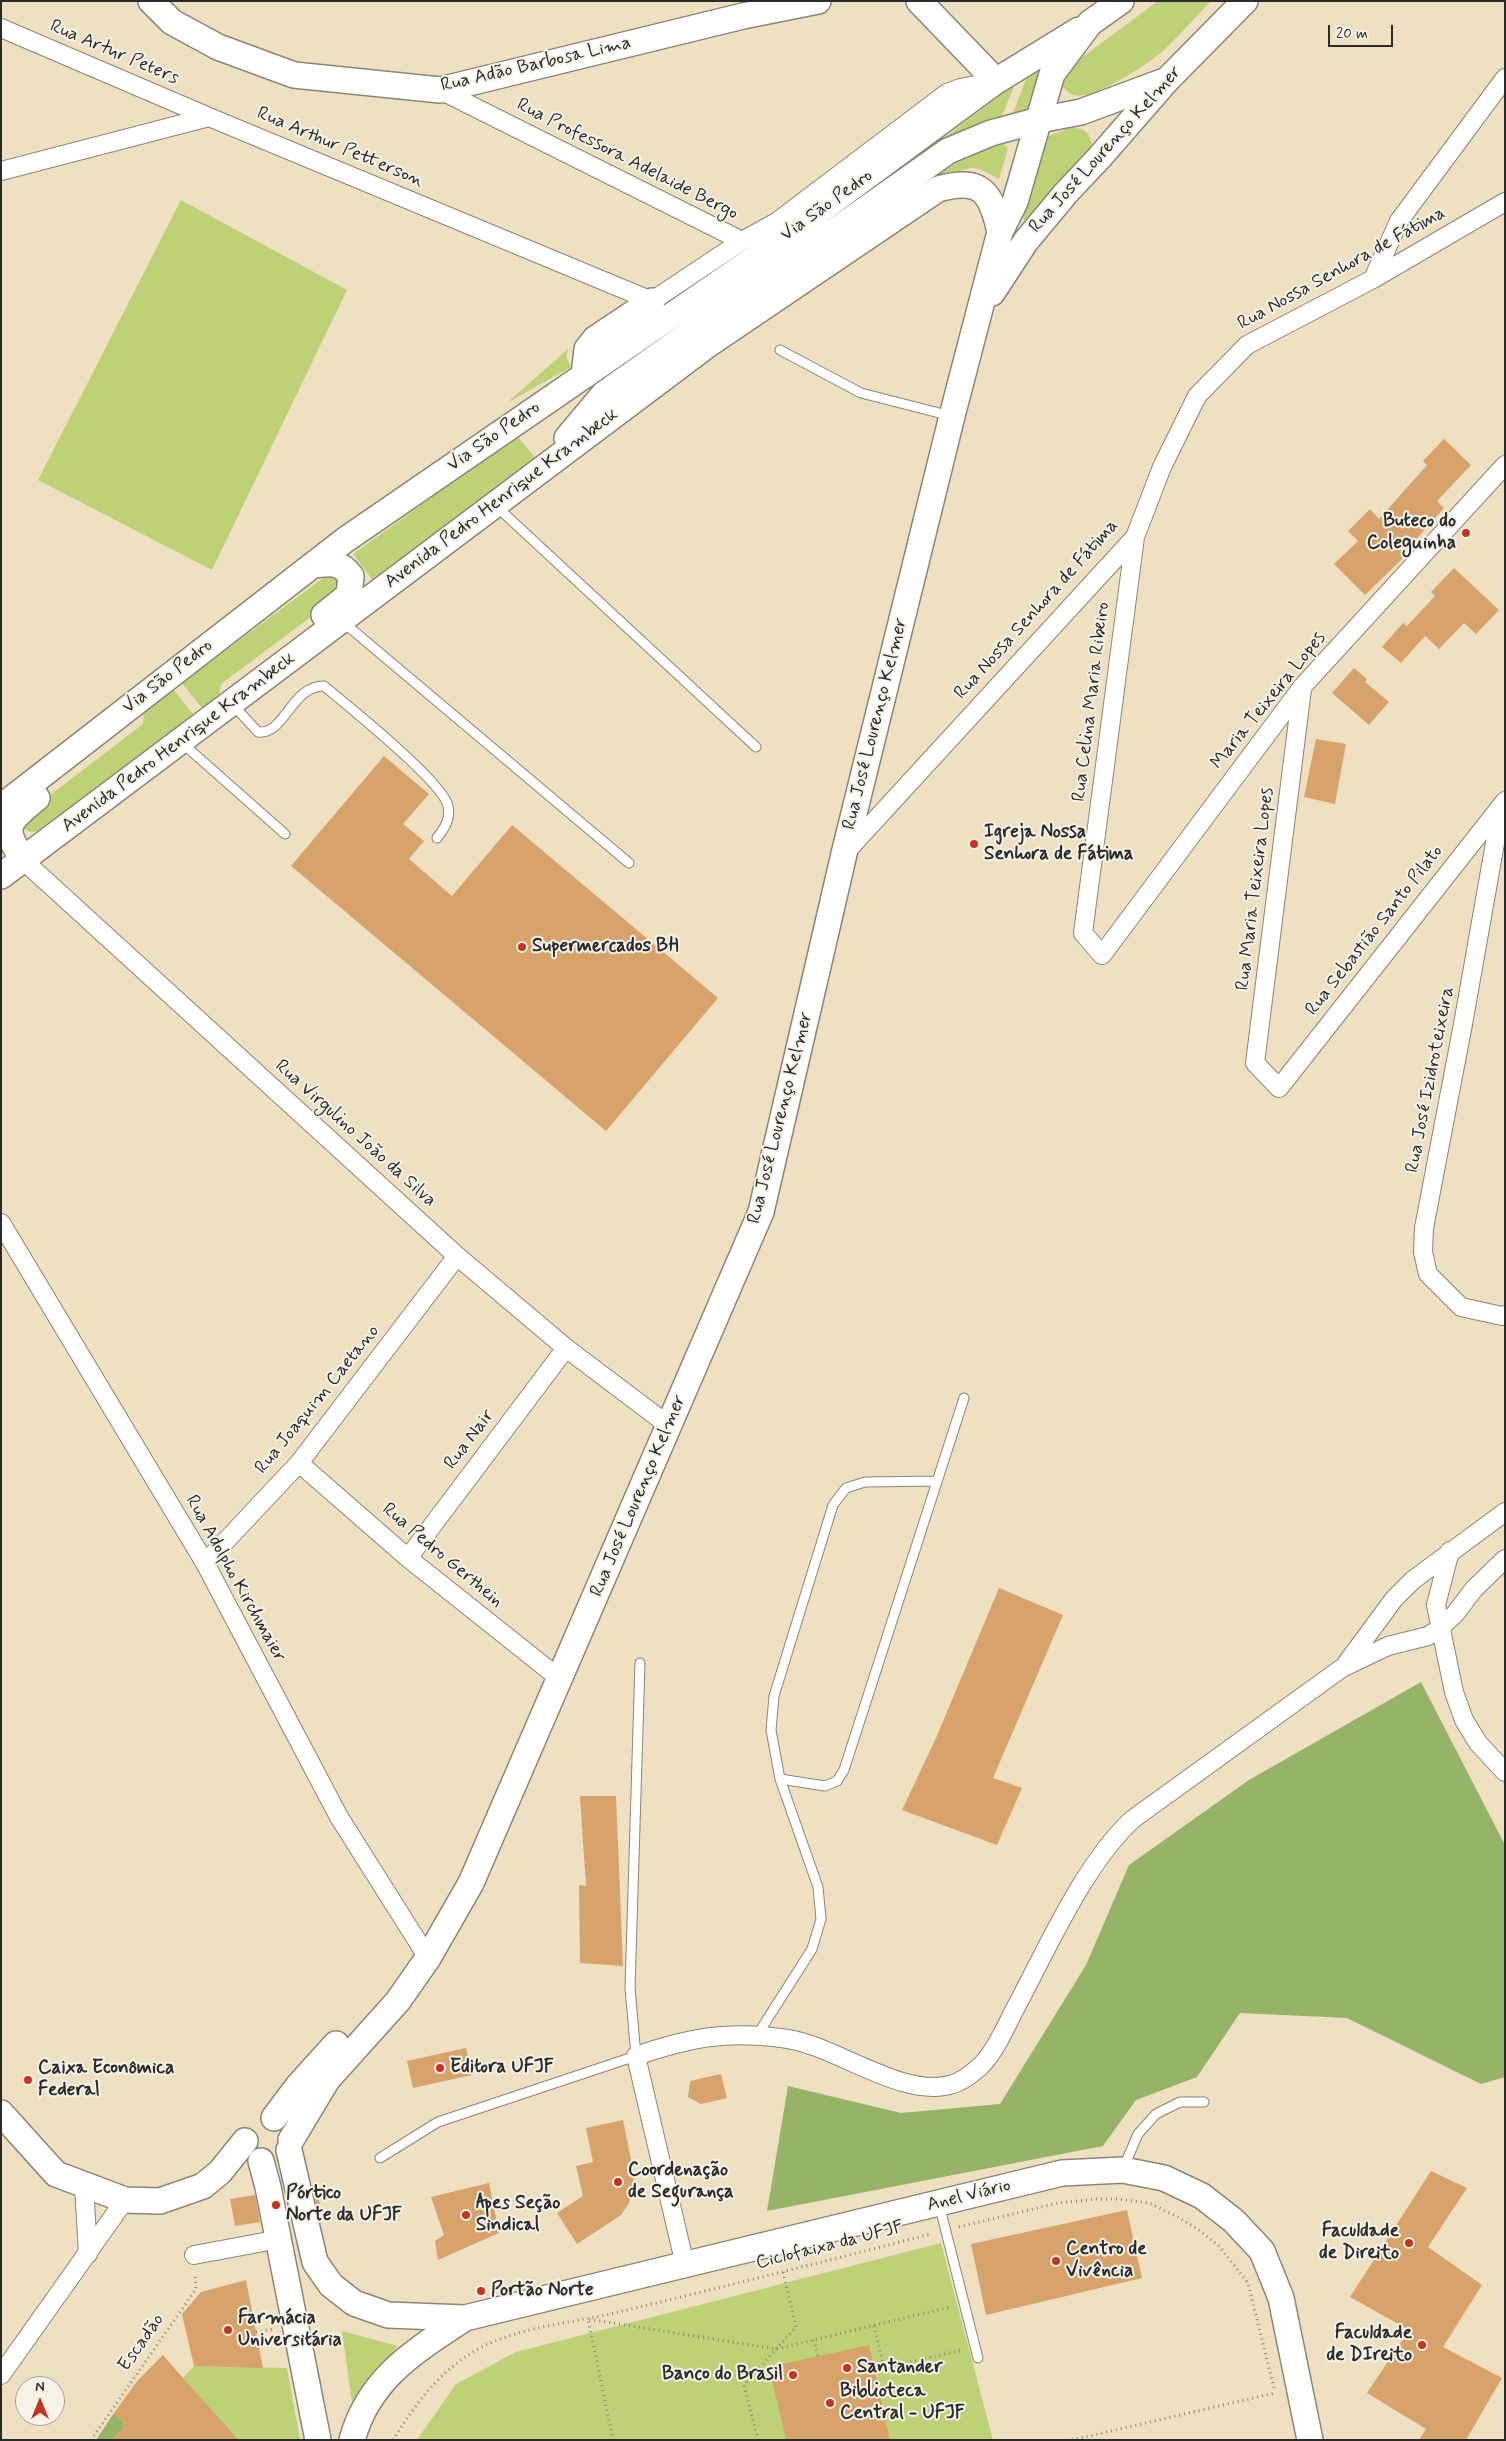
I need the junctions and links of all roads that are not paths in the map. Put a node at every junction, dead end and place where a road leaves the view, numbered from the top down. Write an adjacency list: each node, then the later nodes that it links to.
1 (150, 1): 13 (main road, Rua Adão Barbosa Lima)
2 (818, 1): 13 (main road, Rua Adão Barbosa Lima)
3 (919, 1): 11 (main road)
4 (1121, 1): 7 (main road, Rua José Lourenço Kelmer)
5 (1226, 1): 9 (main road)
6 (1245, 1): 9 (main road, Rua José Lourenço Kelmer)
7 (1090, 23): 11 (main road); 15 (main road, Rua José Lourenço Kelmer)
8 (1, 28): 14 (street, Rua Artur Peters)
9 (1204, 43): 12 (main road, Rua José Lourenço Kelmer)
10 (1505, 78): 20 (street)
11 (996, 80): 19 (street); 24 (main road, Via São Pedro)
12 (1167, 80): 15 (main road, Via São Pedro); 22 (main road, Rua José Lourenço Kelmer)
13 (440, 90): 19 (street, Rua Professora Adelaide Bergo)
14 (209, 117): 16 (street); 21 (street, Rua Arthur Petterson)
15 (1039, 120): 18 (main road, Rua José Lourenço Kelmer); 26 (main road, Via São Pedro)
16 (1, 171)
17 (1505, 202): 20 (street, Rua Nossa Senhora de Fátima)
18 (1000, 232): 22 (main road, Rua José Lourenço Kelmer); 26 (main road, Avenida Pedro Henrique Krambeck)
19 (742, 241): 21 (street)
20 (1373, 279): 29 (street, Rua Nossa Senhora de Fátima)
21 (652, 301): 24 (main road)
22 (981, 310): 25 (main road, Rua José Lourenço Kelmer)
23 (780, 350): 25 (lane)
24 (584, 376): 30 (main road, Via São Pedro)
25 (952, 416): 41 (main road, Rua José Lourenço Kelmer)
26 (551, 461): 28 (main road, Avenida Pedro Henrique Krambeck)
27 (1505, 465): 32 (street, Maria Teixeira Lopes)
28 (494, 505): 31 (main road, Avenida Pedro Henrique Krambeck); 36 (lane)
29 (1134, 537): 41 (street, Rua Nossa Senhora de Fátima); 45 (street, Rua Celina Maria Ribeiro)
30 (314, 565): 33 (main road); 34 (main road, Via São Pedro)
31 (341, 621): 33 (main road, Avenida Pedro Henrique Krambeck); 43 (lane)
32 (1303, 686): 45 (street, Maria Teixeira Lopes); 46 (street, Rua Maria Teixeira Lopes)
33 (231, 703): 35 (main road, Avenida Pedro Henrique Krambeck); 40 (lane)
34 (134, 704): 38 (main road, Via São Pedro); 42 (main road)
35 (181, 742): 39 (lane); 42 (main road, Avenida Pedro Henrique Krambeck)
36 (756, 747)
37 (1503, 804): 46 (street, Rua Sebastião Santo Pilato); 49 (street, Rua José Izidroteixeira)
38 (1, 807)
39 (285, 834)
40 (437, 838)
41 (844, 854): 52 (main road, Rua José Lourenço Kelmer)
42 (24, 861): 44 (main road, Avenida Pedro Henrique Krambeck); 48 (street, Rua Virgulino João da Silva)
43 (629, 863)
44 (1, 876)
45 (1102, 955)
46 (1279, 1088)
47 (1, 1223): 59 (street, Rua Adolpho Kirchmaier)
48 (457, 1256): 50 (street, Rua Virgulino João da Silva); 53 (street, Rua Joaquim Caetano)
49 (1504, 1316)
50 (566, 1348): 52 (street, Rua Virgulino João da Silva); 57 (street, Rua Nair)
51 (964, 1398): 54 (lane)
52 (668, 1425): 63 (main road, Rua José Lourenço Kelmer)
53 (298, 1463): 57 (street, Rua Pedro Gerthein); 59 (street, Rua Joaquim Caetano)
54 (937, 1481): 65 (lane); 65 (lane)
55 (1505, 1512): 56 (street)
56 (1450, 1551): 60 (street); 62 (street)
57 (408, 1558): 63 (street, Rua Pedro Gerthein)
58 (1505, 1559): 60 (street)
59 (205, 1563): 66 (street, Rua Adolpho Kirchmaier)
60 (1439, 1629): 62 (street); 64 (street)
61 (640, 1663): 68 (lane)
62 (1342, 1668): 67 (street)
63 (560, 1679): 66 (main road, Rua José Lourenço Kelmer)
64 (1505, 1772)
65 (780, 1779): 67 (lane)
66 (425, 1962): 71 (main road, Rua José Lourenço Kelmer); 72 (main road, Rua José Lourenço Kelmer)
67 (756, 2037): 68 (street)
68 (636, 2056): 74 (lane); 82 (street)
69 (1204, 2102): 75 (lane)
70 (1, 2114): 76 (main road)
71 (274, 2118): 72 (main road); 73 (main road)
72 (290, 2145): 73 (main road); 83 (main road, Anel Viário)
73 (253, 2153): 77 (main road); 86 (main road)
74 (380, 2158)
75 (1123, 2170): 78 (main road, Anel Viário); 88 (main road, Anel Viário)
76 (84, 2185): 77 (main road); 80 (street)
77 (125, 2200): 80 (street)
78 (939, 2204): 82 (main road, Anel Viário); 84 (lane)
79 (264, 2242): 81 (street)
80 (88, 2254): 85 (street)
81 (194, 2255)
82 (685, 2265): 83 (main road, Anel Viário)
83 (465, 2318): 87 (main road, Anel Viário)
84 (978, 2358)
85 (1, 2375)
86 (318, 2440)
87 (352, 2440)
88 (1310, 2440)

